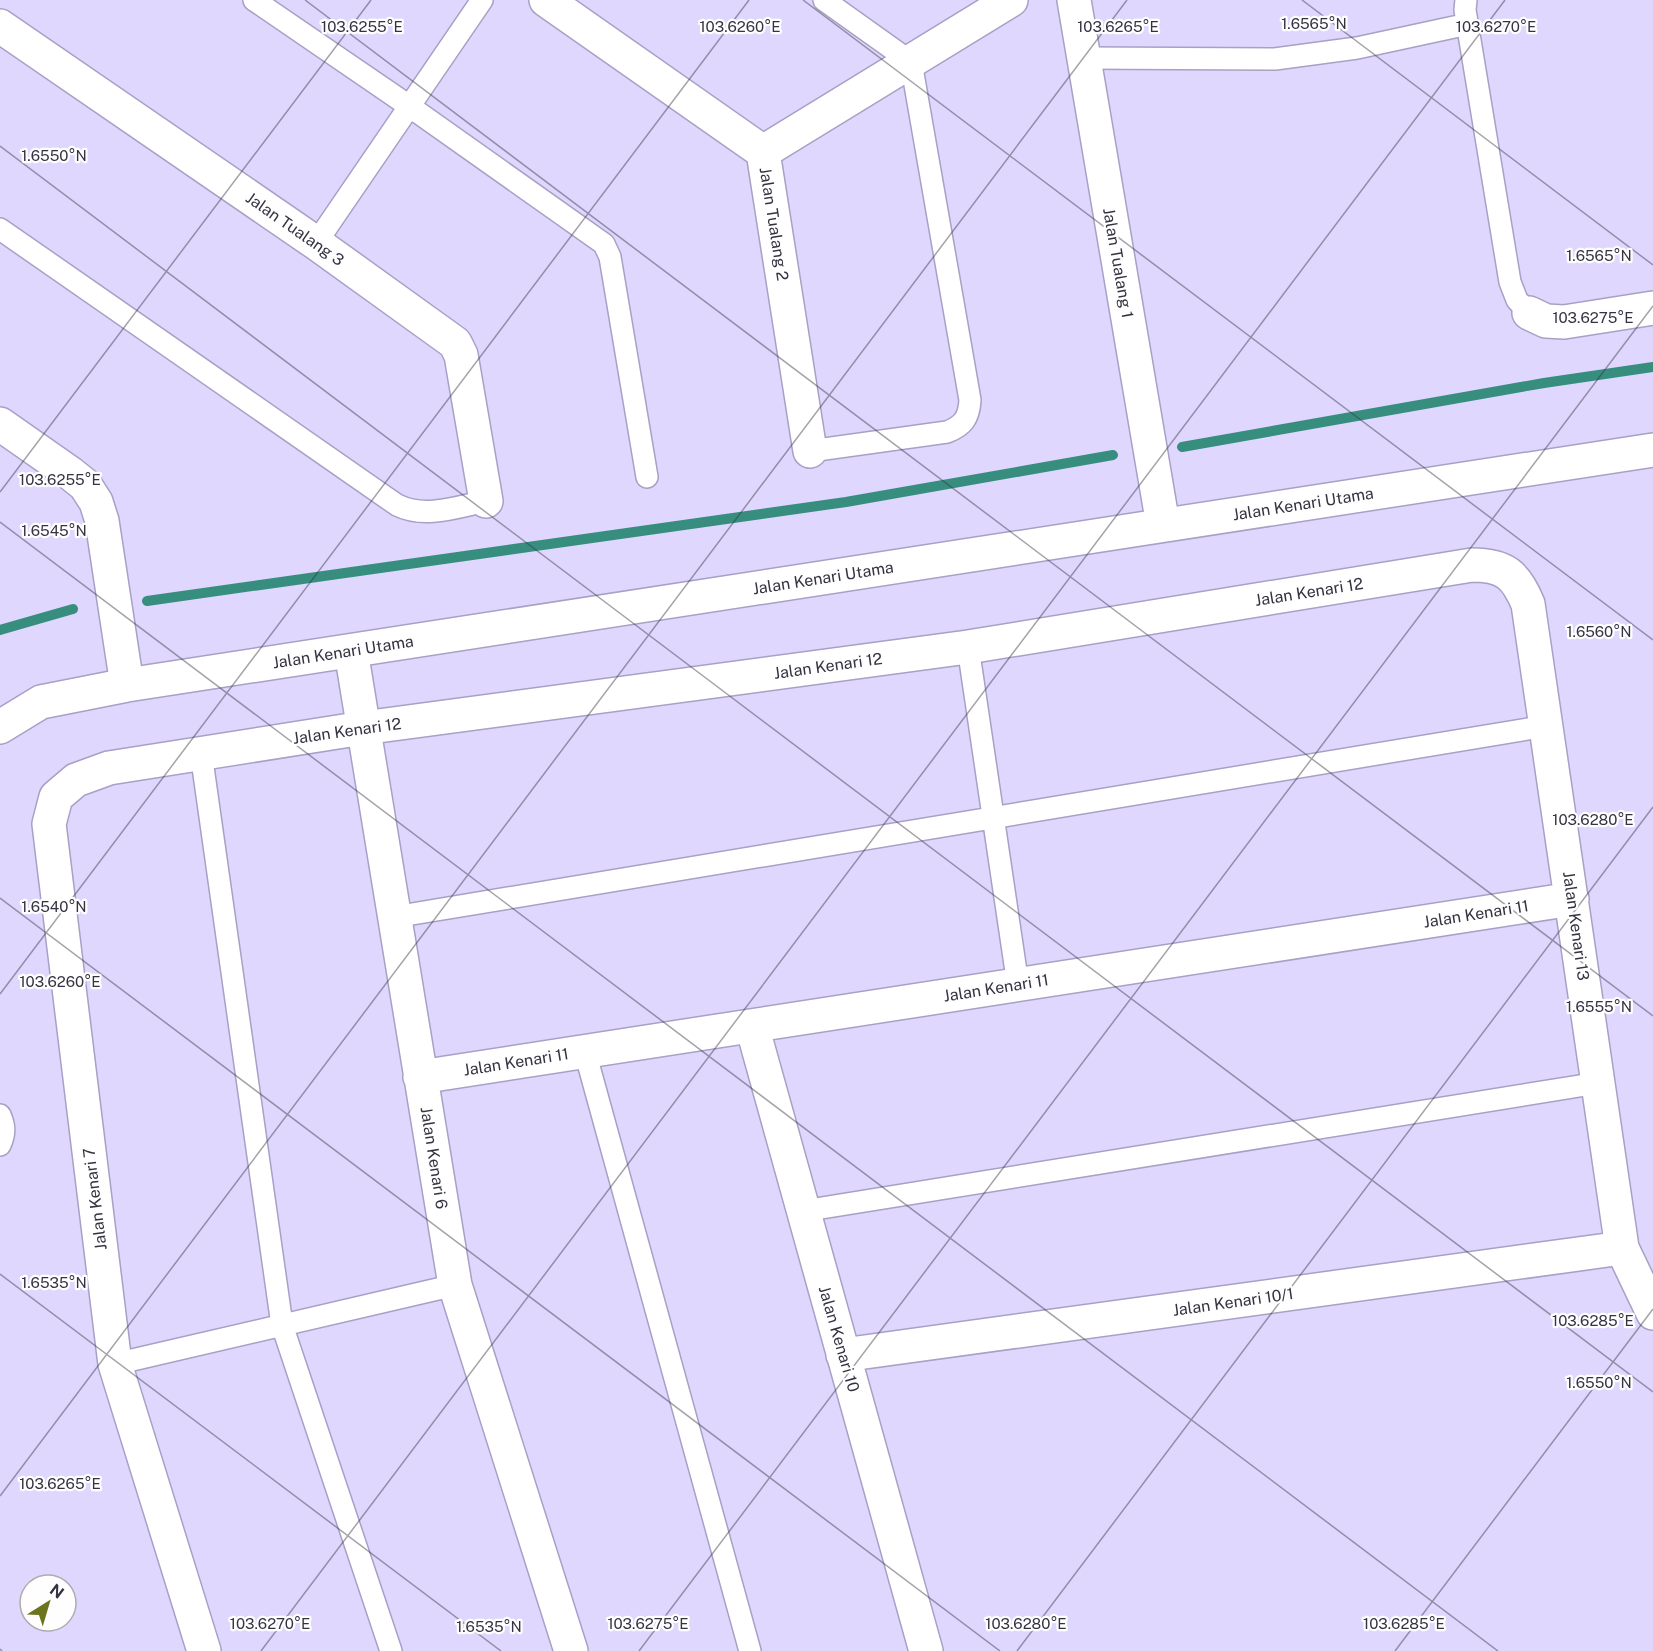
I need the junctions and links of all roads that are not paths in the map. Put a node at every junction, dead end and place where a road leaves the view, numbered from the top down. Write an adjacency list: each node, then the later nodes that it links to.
1 (254, 0): 12 (lane)
2 (482, 0): 12 (lane)
3 (546, 0): 13 (street, Jalan Tualang 2)
4 (824, 0): 11 (lane)
5 (1011, 0): 11 (street)
6 (1074, 0): 10 (street, Jalan Tualang 1)
7 (1466, 0): 8 (lane)
8 (1468, 24): 10 (lane); 17 (lane)
9 (0, 26): 15 (street, Jalan Tualang 3)
10 (1083, 58): 23 (street, Jalan Tualang 1)
11 (911, 62): 13 (street); 20 (lane)
12 (410, 106): 15 (lane); 21 (lane)
13 (763, 152): 20 (street, Jalan Tualang 2)
14 (0, 229): 22 (lane)
15 (316, 243): 22 (street, Jalan Tualang 3)
16 (1653, 308): 17 (street)
17 (1529, 313)
18 (0, 424): 27 (street)
19 (1653, 450): 23 (street, Jalan Kenari Utama)
20 (810, 451)
21 (647, 477)
22 (486, 501)
23 (1163, 525): 26 (street, Jalan Kenari Utama)
24 (1528, 604): 25 (street, Jalan Kenari 12); 28 (street, Jalan Kenari 13)
25 (968, 647): 30 (street, Jalan Kenari 12); 33 (lane)
26 (351, 651): 27 (street, Jalan Kenari Utama); 30 (street, Jalan Kenari 6)
27 (127, 685): 29 (street, Jalan Kenari Utama)
28 (1546, 726): 33 (lane); 34 (street, Jalan Kenari 13)
29 (0, 727)
30 (363, 728): 31 (street, Jalan Kenari 12); 35 (street, Jalan Kenari 6)
31 (201, 753): 32 (street, Jalan Kenari 12); 47 (lane)
32 (108, 768): 49 (street, Jalan Kenari 7)
33 (993, 817): 35 (lane); 36 (lane)
34 (1572, 899): 36 (street, Jalan Kenari 11); 40 (street, Jalan Kenari 13)
35 (394, 916): 39 (street, Jalan Kenari 6)
36 (1018, 985): 37 (street, Jalan Kenari 11)
37 (752, 1026): 38 (street, Jalan Kenari 11); 43 (street, Jalan Kenari 10)
38 (585, 1052): 39 (street, Jalan Kenari 11); 53 (lane)
39 (420, 1077): 45 (street, Jalan Kenari 6)
40 (1598, 1083): 43 (lane); 44 (street, Jalan Kenari 13)
41 (0, 1115): 42 (lane)
42 (0, 1145)
43 (803, 1211): 48 (street, Jalan Kenari 10)
44 (1622, 1248): 46 (street, Jalan Kenari 13); 48 (street, Jalan Kenari 10/1)
45 (455, 1285): 47 (lane); 52 (street, Jalan Kenari 6)
46 (1653, 1313)
47 (282, 1325): 49 (lane); 51 (lane)
48 (843, 1355): 54 (street, Jalan Kenari 10)
49 (115, 1364): 50 (street, Jalan Kenari 7)
50 (204, 1651)
51 (391, 1651)
52 (571, 1651)
53 (750, 1651)
54 (926, 1651)

